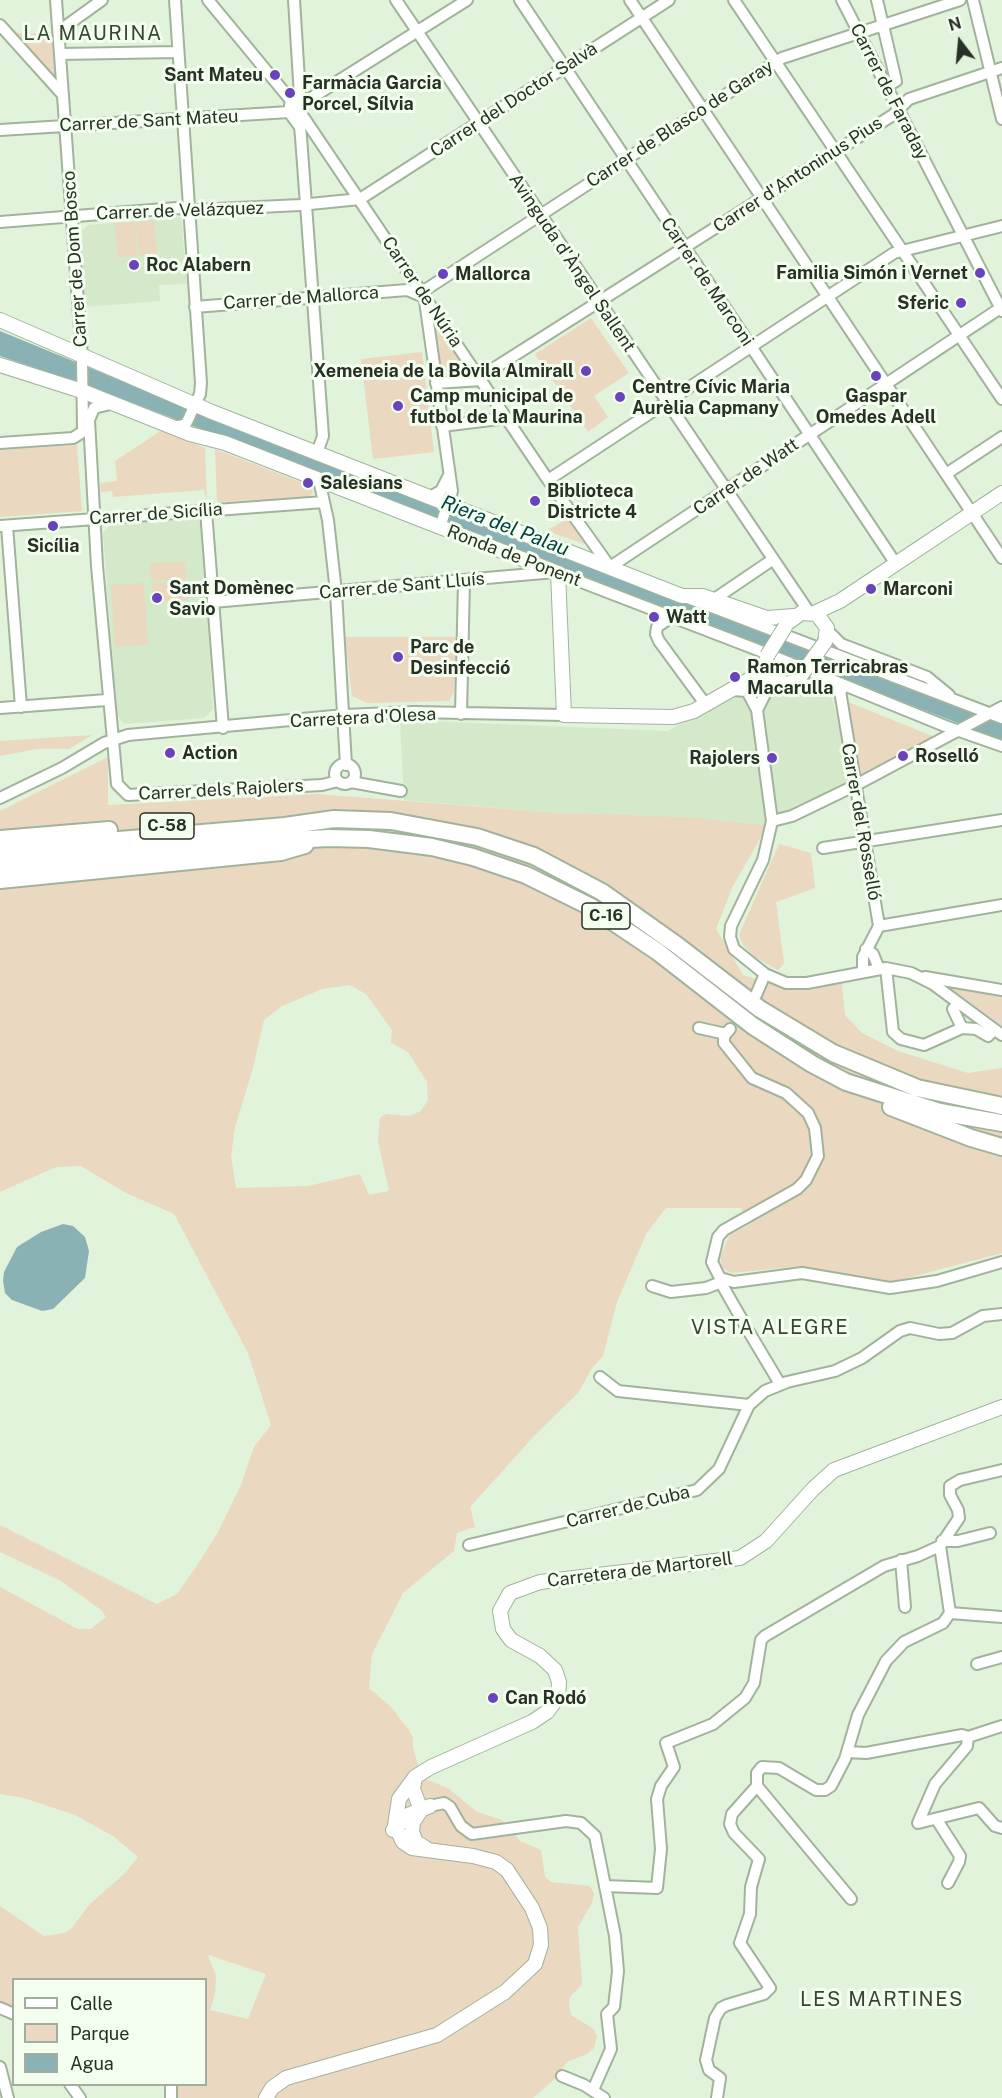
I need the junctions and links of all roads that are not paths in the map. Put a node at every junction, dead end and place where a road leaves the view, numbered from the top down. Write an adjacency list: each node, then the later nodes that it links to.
1 (56, 0): 19 (street, Carrer de Dom Bosco)
2 (102, 0): 19 (street)
3 (175, 0): 22 (street)
4 (207, 0): 30 (street, Carrer de Núria)
5 (294, 0): 30 (street)
6 (396, 0): 20 (street, Avinguda d'Àngel Sallent)
7 (467, 0): 20 (street)
8 (520, 0): 25 (street, Carrer de Marconi)
9 (630, 0): 16 (street)
10 (669, 0): 16 (street, Carrer del Doctor Salvà)
11 (734, 0): 24 (street)
12 (842, 0): 21 (street, Carrer de Faraday)
13 (877, 0): 17 (street)
14 (960, 0): 17 (street, Carrer de Blasco de Garay)
15 (973, 0): 27 (street)
16 (642, 18): 25 (street, Carrer del Doctor Salvà); 32 (street)
17 (883, 26): 21 (street, Carrer de Blasco de Garay); 28 (street)
18 (2, 30): 29 (street)
19 (59, 31): 23 (street, Carrer de Dom Bosco)
20 (417, 32): 30 (street); 35 (street, Avinguda d'Àngel Sallent)
21 (858, 33): 24 (street, Carrer de Blasco de Garay); 28 (street, Carrer de Faraday)
22 (177, 52): 23 (street); 34 (street)
23 (60, 54): 29 (street, Carrer de Dom Bosco)
24 (776, 63): 32 (street, Carrer de Blasco de Garay); 40 (street)
25 (564, 68): 35 (street, Carrer del Doctor Salvà); 41 (street, Carrer de Marconi)
26 (1002, 68): 27 (street, Carrer d'Antoninus Pius)
27 (989, 72): 31 (street, Carrer d'Antoninus Pius); 33 (street)
28 (886, 87): 31 (street, Carrer de Faraday)
29 (63, 94): 36 (street, Carrer de Dom Bosco)
30 (293, 107): 34 (street, Carrer de Sant Mateu); 38 (street, Carrer de Núria); 39 (street)
31 (897, 109): 40 (street, Carrer d'Antoninus Pius); 50 (street, Carrer de Faraday)
32 (702, 110): 41 (street, Carrer de Blasco de Garay); 42 (street)
33 (1002, 119)
34 (181, 120): 36 (street, Carrer de Sant Mateu); 45 (street)
35 (478, 124): 43 (street, Carrer del Doctor Salvà); 46 (street, Avinguda d'Àngel Sallent)
36 (65, 126): 37 (street, Carrer de Sant Mateu); 47 (street, Carrer de Dom Bosco)
37 (0, 130)
38 (316, 136): 39 (street); 43 (street, Carrer de Núria)
39 (301, 137): 44 (street)
40 (835, 151): 42 (street, Carrer d'Antoninus Pius); 52 (street)
41 (625, 159): 46 (street, Carrer de Blasco de Garay); 51 (street, Carrer de Marconi)
42 (763, 197): 51 (street, Carrer d'Antoninus Pius); 57 (street)
43 (360, 199): 44 (street, Carrer de Velázquez); 53 (street, Carrer de Núria)
44 (306, 205): 45 (street, Carrer de Velázquez); 56 (street)
45 (190, 209): 47 (street, Carrer de Velázquez); 59 (street)
46 (540, 215): 55 (street, Carrer de Blasco de Garay); 58 (street, Avinguda d'Àngel Sallent)
47 (72, 218): 48 (street, Carrer de Velázquez); 64 (street, Carrer de Dom Bosco)
48 (0, 222)
49 (1002, 225): 50 (street)
50 (963, 234): 52 (street); 60 (street, Carrer de Faraday)
51 (684, 249): 58 (street, Carrer d'Antoninus Pius); 63 (street, Carrer de Marconi)
52 (902, 249): 57 (street); 62 (street)
53 (412, 279): 54 (street); 55 (street, Carrer de Núria)
54 (407, 290): 55 (street, Carrer de Mallorca); 56 (street, Carrer de Mallorca)
55 (423, 295): 66 (street, Carrer de Núria); 67 (street)
56 (313, 296): 59 (street, Carrer de Mallorca); 81 (street)
57 (827, 296): 63 (street); 68 (street)
58 (598, 303): 66 (street, Carrer d'Antoninus Pius); 71 (street, Avinguda d'Àngel Sallent)
59 (195, 307): 73 (street)
60 (1002, 309): 62 (street, Carrer de Watt)
61 (0, 320): 64 (main road, Ronda de Ponent)
62 (959, 336): 68 (street, Carrer de Watt); 70 (street)
63 (750, 346): 71 (street); 78 (street, Carrer de Marconi)
64 (82, 357): 69 (street, Carrer de Dom Bosco); 73 (main road, Ronda de Ponent)
65 (0, 365): 69 (main road, Ronda de Ponent)
66 (481, 380): 67 (street); 74 (street, Carrer de Núria)
67 (436, 383): 76 (street)
68 (886, 383): 78 (street, Carrer de Watt); 82 (street)
69 (82, 391): 72 (main road, Ronda de Ponent); 77 (street, Carrer de Dom Bosco)
70 (1002, 399)
71 (665, 402): 85 (street); 86 (street, Avinguda d'Àngel Sallent)
72 (110, 404): 75 (main road, Ronda de Ponent); 94 (street, Carrer de Dom Bosco)
73 (194, 406): 75 (street); 81 (main road, Ronda de Ponent)
74 (507, 418): 76 (street); 85 (street, Carrer de Núria)
75 (180, 426): 84 (main road, Ronda de Ponent)
76 (442, 426): 83 (street)
77 (84, 431): 80 (street); 94 (street, Carrer de Dom Bosco)
78 (810, 434): 86 (street, Carrer de Watt); 99 (street, Carrer de Marconi)
79 (1002, 437): 82 (street)
80 (0, 443)
81 (317, 453): 88 (main road, Ronda de Ponent)
82 (945, 474): 93 (street)
83 (448, 477): 88 (street); 91 (street)
84 (319, 480): 89 (street); 90 (street); 96 (main road, Ronda de Ponent)
85 (548, 480): 100 (street, Carrer de Núria)
86 (726, 492): 98 (street, Avinguda d'Àngel Sallent); 100 (street, Carrer de Watt)
87 (1002, 494): 93 (main road)
88 (430, 497): 91 (main road, Ronda de Ponent)
89 (312, 502): 90 (street, Carrer de Sicília); 92 (street, Carrer de Sicília)
90 (324, 502): 104 (street)
91 (447, 506): 96 (street); 100 (main road, Ronda de Ponent)
92 (206, 511): 94 (street, Carrer de Sicília); 108 (street)
93 (972, 513): 97 (street); 99 (main road)
94 (93, 518): 95 (street, Carrer de Sicília); 117 (street, Carrer de Dom Bosco)
95 (3, 526): 120 (street)
96 (440, 526): 101 (main road, Ronda de Ponent)
97 (1002, 558)
98 (772, 560): 103 (street, Avinguda d'Àngel Sallent); 106 (street)
99 (896, 564): 107 (main road)
100 (610, 567): 105 (main road, Ronda de Ponent)
101 (557, 573): 102 (street, Carrer de Sant Lluís); 110 (street, Ronda de Ponent); 125 (main road)
102 (464, 581): 104 (street, Carrer de Sant Lluís); 123 (street)
103 (789, 585): 109 (street, Avinguda d'Àngel Sallent); 111 (street, Avinguda d'Àngel Sallent)
104 (336, 591): 108 (street, Carrer de Sant Lluís); 124 (street)
105 (682, 596): 106 (main road, Ronda de Ponent); 116 (street, Ronda de Ponent)
106 (714, 600): 111 (main road, Ronda de Ponent)
107 (840, 601): 109 (main road); 112 (main road)
108 (213, 602): 129 (street)
109 (811, 612): 111 (main road, Ronda de Ponent); 112 (main road)
110 (670, 618): 118 (street); 128 (street, Ronda de Ponent)
111 (791, 620): 113 (main road, bridge)
112 (826, 633): 113 (main road, bridge); 116 (street, Ronda de Ponent)
113 (771, 671): 114 (main road, Carretera d'Olesa); 115 (street, Ronda de Ponent); 119 (street); 119 (street)
114 (732, 689): 118 (main road, Carretera d'Olesa); 119 (street)
115 (840, 691): 128 (street, Ronda de Ponent); 136 (street, Carrer del Rosselló)
116 (951, 698): 126 (street, Ronda de Ponent)
117 (108, 700): 120 (street); 131 (street, Carrer de Dom Bosco)
118 (705, 705): 125 (main road, Carretera d'Olesa)
119 (756, 705): 141 (street)
120 (21, 707): 122 (street)
121 (1002, 707): 126 (street)
122 (0, 708)
123 (461, 714): 124 (street, Carretera d'Olesa); 125 (street, Carretera d'Olesa)
124 (345, 715): 129 (street, Carretera d'Olesa); 133 (street)
125 (564, 715)
126 (987, 715): 127 (street, Ronda de Ponent); 130 (street)
127 (1002, 718)
128 (945, 726): 130 (street, Ronda de Ponent)
129 (223, 728): 131 (street, Carretera d'Olesa)
130 (963, 729): 132 (street, Ronda de Ponent); 136 (street)
131 (113, 739): 134 (street, Carrer dels Rajolers); 138 (street, Carretera d'Olesa)
132 (1002, 746)
133 (346, 765): 134 (street); 135 (street)
134 (338, 781): 135 (street)
135 (351, 782): 137 (street)
136 (854, 786): 141 (street); 143 (street, Carrer del Rosselló)
137 (401, 791)
138 (0, 798)
139 (334, 819): 142 (highway, C-58); 145 (highway, C-16); 161 (highway, C-16)
140 (1002, 820): 143 (street)
141 (772, 821): 152 (street)
142 (0, 839)
143 (865, 842): 144 (street); 148 (street, Carrer del Rosselló)
144 (823, 848)
145 (0, 850)
146 (1, 877): 160 (highway, C-16)
147 (1002, 905): 148 (street)
148 (879, 926): 149 (street, Carrer del Rosselló)
149 (866, 949): 150 (street); 151 (street, Carrer del Rosselló)
150 (882, 968): 151 (street); 153 (street); 158 (street)
151 (863, 972): 152 (street)
152 (765, 974): 155 (street)
153 (918, 976): 154 (street); 156 (street)
154 (1002, 990)
155 (756, 995)
156 (959, 1003): 158 (street); 159 (street)
157 (699, 1028): 165 (street)
158 (962, 1028): 159 (street)
159 (998, 1033)
160 (846, 1082): 162 (highway, C-16); 163 (highway)
161 (1002, 1106)
162 (1002, 1124)
163 (1002, 1147)
164 (1002, 1262): 165 (street)
165 (723, 1282): 166 (street); 169 (street)
166 (652, 1286)
167 (1002, 1314): 169 (street, Carrer de Cuba)
168 (600, 1377): 170 (street)
169 (780, 1384): 170 (street, Carrer de Cuba)
170 (749, 1405): 177 (street, Carrer de Cuba)
171 (1002, 1407): 173 (main road, Carretera de Martorell)
172 (1002, 1414): 173 (main road, Carretera de Martorell)
173 (936, 1432): 187 (main road, Carretera de Martorell)
174 (1002, 1470): 176 (street)
175 (990, 1533): 176 (street)
176 (941, 1543): 178 (street); 180 (street)
177 (469, 1545)
178 (901, 1560): 179 (street); 198 (street)
179 (905, 1607)
180 (950, 1613): 181 (street); 186 (street)
181 (1002, 1617)
182 (1002, 1657): 183 (street)
183 (976, 1664)
184 (1002, 1726): 185 (street)
185 (968, 1737): 186 (street); 191 (street)
186 (847, 1752): 188 (street)
187 (412, 1774): 189 (main road); 190 (main road); 195 (main road, Carretera de Martorell)
188 (757, 1786): 199 (street); 208 (street)
189 (402, 1793): 190 (main road); 192 (main road)
190 (421, 1806): 192 (main road); 194 (main road); 198 (street)
191 (937, 1820): 193 (street); 197 (street)
192 (395, 1825): 194 (main road); 195 (main road)
193 (1002, 1828)
194 (435, 1851): 196 (main road)
195 (406, 1854): 196 (main road)
196 (484, 1859): 206 (main road)
197 (948, 1883)
198 (605, 1886): 203 (street)
199 (851, 1899)
200 (0, 2067): 204 (street)
201 (562, 2076): 203 (street)
202 (71, 2086): 205 (street)
203 (593, 2090): 207 (street)
204 (8, 2098)
205 (80, 2098)
206 (266, 2098)
207 (604, 2098)
208 (717, 2098)

